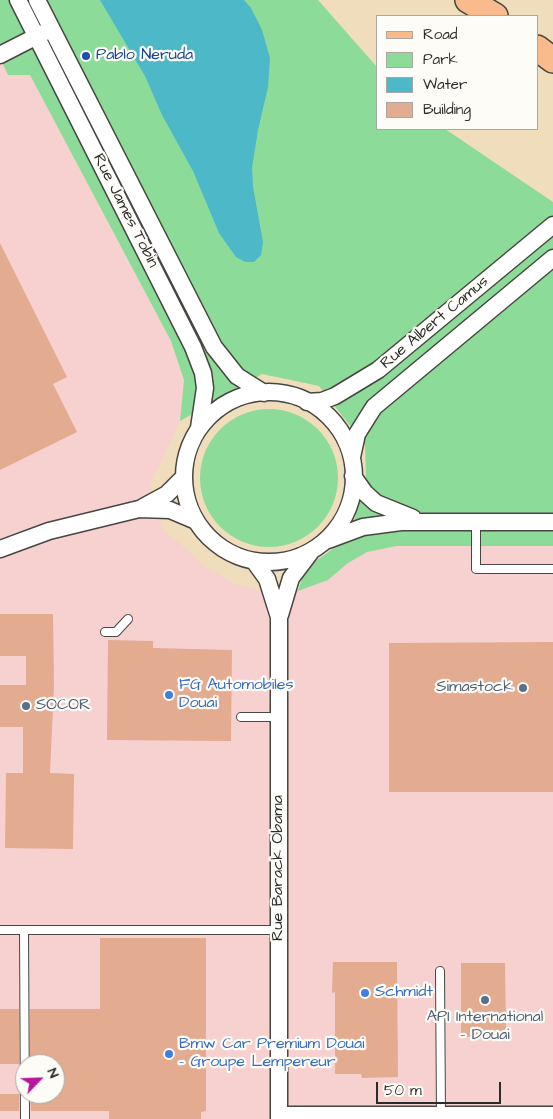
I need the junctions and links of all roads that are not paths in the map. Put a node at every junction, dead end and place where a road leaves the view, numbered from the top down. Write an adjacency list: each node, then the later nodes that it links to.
1 (18, 0): 7 (street, Rue James Tobin)
2 (37, 0): 5 (street, Rue James Tobin)
3 (468, 0): 4 (main road)
4 (494, 15)
5 (51, 29): 7 (street); 14 (street, Rue James Tobin)
6 (538, 35): 8 (main road)
7 (36, 36): 10 (street); 16 (street, Rue James Tobin)
8 (553, 42)
9 (538, 49): 11 (main road)
10 (0, 54)
11 (553, 60)
12 (553, 224): 15 (street, Rue Albert Camus)
13 (553, 258): 17 (street, Rue Albert Camus)
14 (264, 393): 15 (street); 16 (street)
15 (307, 402): 17 (street)
16 (199, 428): 18 (street)
17 (353, 469): 21 (street); 24 (street)
18 (184, 477): 19 (street); 20 (street)
19 (139, 509): 20 (street); 25 (street)
20 (196, 521): 26 (street)
21 (422, 521): 22 (street); 24 (street)
22 (476, 522): 23 (street); 27 (lane)
23 (553, 522)
24 (318, 546): 26 (street); 28 (street, Rue Barack Obama)
25 (0, 549)
26 (254, 561): 28 (street, Rue Barack Obama)
27 (553, 569)
28 (279, 617): 32 (street, Rue Barack Obama)
29 (128, 619): 30 (lane)
30 (105, 632)
31 (241, 717): 32 (lane)
32 (279, 717): 35 (street, Rue Barack Obama)
33 (0, 930): 34 (lane)
34 (24, 930): 35 (lane); 40 (lane)
35 (279, 930): 39 (street, Rue Barack Obama)
36 (440, 971): 37 (lane)
37 (441, 1115): 38 (street); 39 (street)
38 (553, 1115)
39 (279, 1117)
40 (24, 1119)

